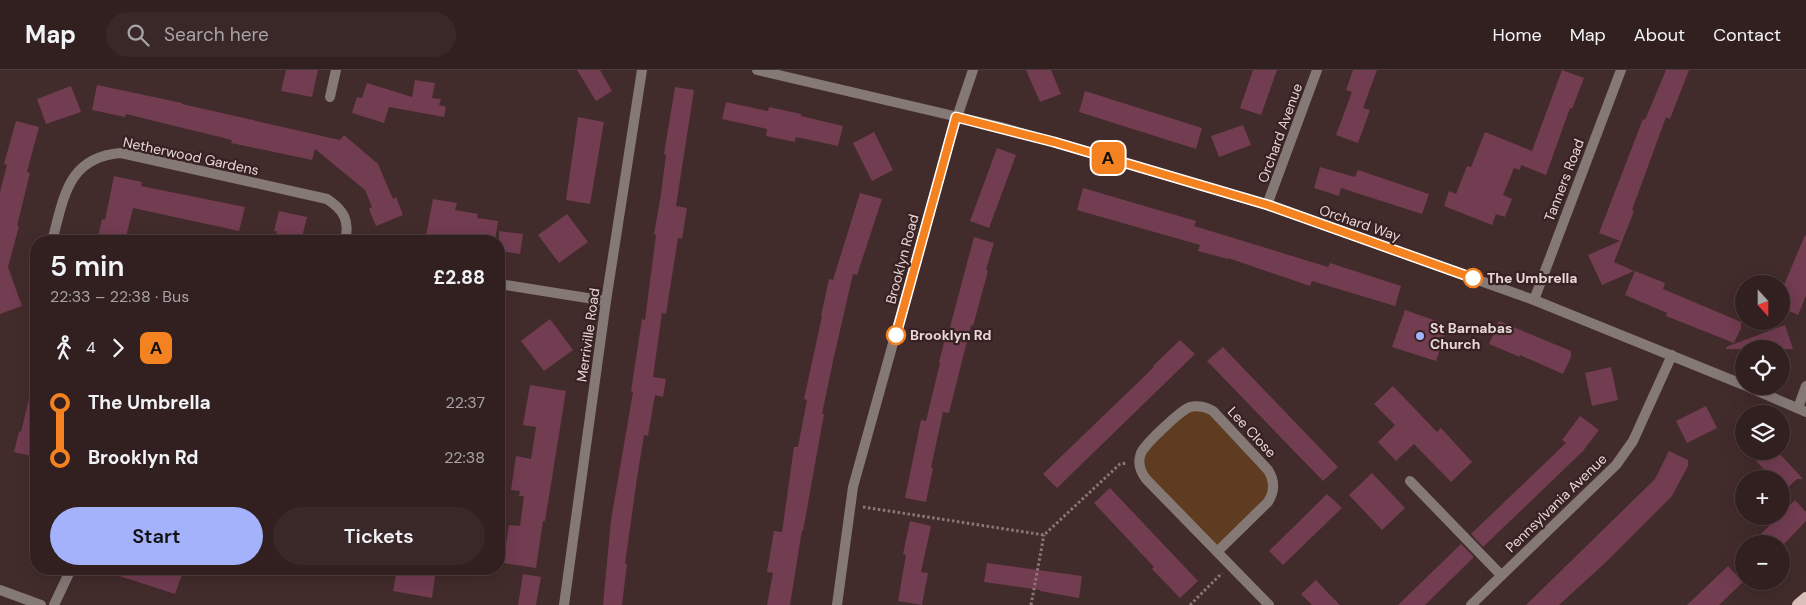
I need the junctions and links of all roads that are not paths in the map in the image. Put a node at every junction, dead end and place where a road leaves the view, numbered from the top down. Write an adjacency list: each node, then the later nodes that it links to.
1 (336, 70): 7 (street)
2 (642, 70): 14 (street, Merriville Road)
3 (757, 70): 8 (street, Orchard Way)
4 (973, 70): 8 (street, Brooklyn Road)
5 (1317, 70): 9 (street, Orchard Avenue)
6 (1621, 70): 13 (street, Tanners Road)
7 (330, 97)
8 (956, 117): 9 (street, Orchard Way); 29 (street, Brooklyn Road)
9 (1268, 205): 13 (street, Orchard Way)
10 (54, 235): 11 (street, Netherwood Gardens)
11 (345, 235)
12 (505, 285): 14 (street)
13 (1534, 300): 15 (street, Orchard Way)
14 (606, 301): 28 (street, Merriville Road)
15 (1672, 355): 16 (street, Orchard Way); 23 (street, Pennsylvania Avenue)
16 (1735, 382)
17 (1806, 386): 19 (street)
18 (1766, 395): 19 (street, Orchard Way)
19 (1802, 410)
20 (1410, 481): 23 (street)
21 (1218, 551): 21 (street, Lee Close); 30 (street)
22 (68, 575): 27 (street)
23 (1501, 575): 31 (street, Pennsylvania Avenue)
24 (0, 590): 26 (street)
25 (1806, 598): 32 (main road)
26 (41, 605)
27 (54, 605)
28 (564, 605)
29 (837, 605)
30 (1269, 605)
31 (1471, 605)
32 (1798, 605)

